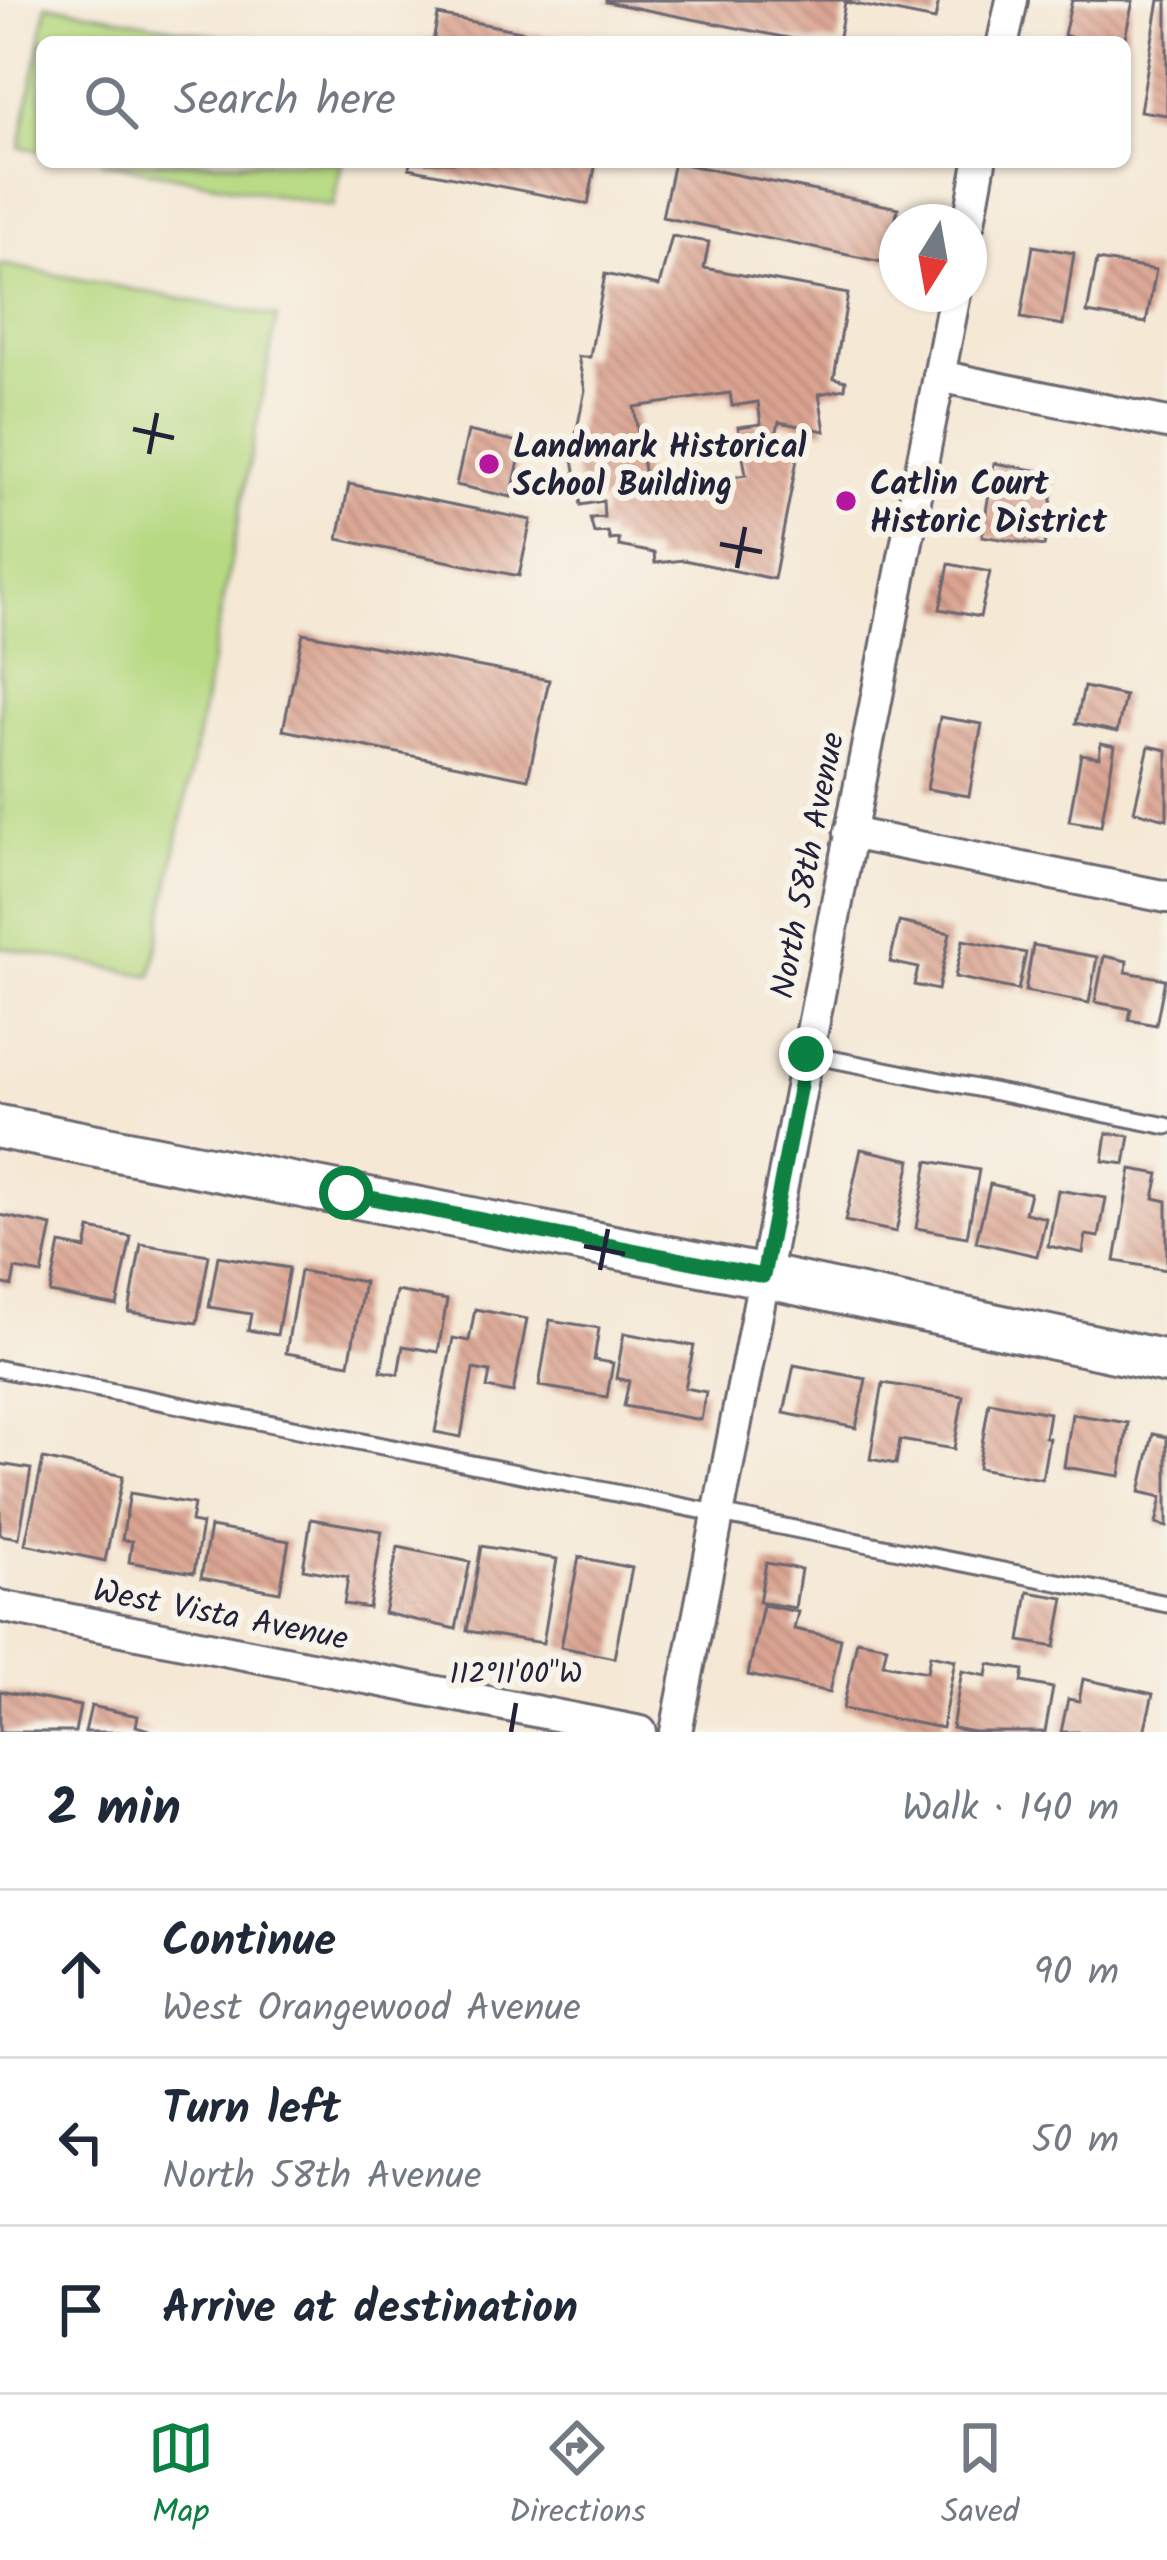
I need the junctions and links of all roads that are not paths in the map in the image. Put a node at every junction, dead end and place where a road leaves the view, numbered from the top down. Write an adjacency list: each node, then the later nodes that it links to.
1 (1012, 0): 2 (street)
2 (1005, 36)
3 (979, 168): 4 (street)
4 (972, 204)
5 (951, 312): 6 (street, North 58th Avenue)
6 (939, 376): 7 (street); 8 (street, North 58th Avenue)
7 (1167, 423)
8 (849, 833): 9 (street); 10 (street, North 58th Avenue)
9 (1167, 897)
10 (806, 1054): 11 (lane); 13 (street, North 58th Avenue)
11 (1167, 1126)
12 (0, 1127): 13 (street)
13 (763, 1276): 14 (street); 16 (street, North 58th Avenue)
14 (1167, 1362)
15 (0, 1369): 16 (lane)
16 (717, 1515): 17 (lane); 20 (street, North 58th Avenue)
17 (1167, 1604)
18 (0, 1606): 19 (street, West Vista Avenue)
19 (640, 1732)
20 (676, 1732)

